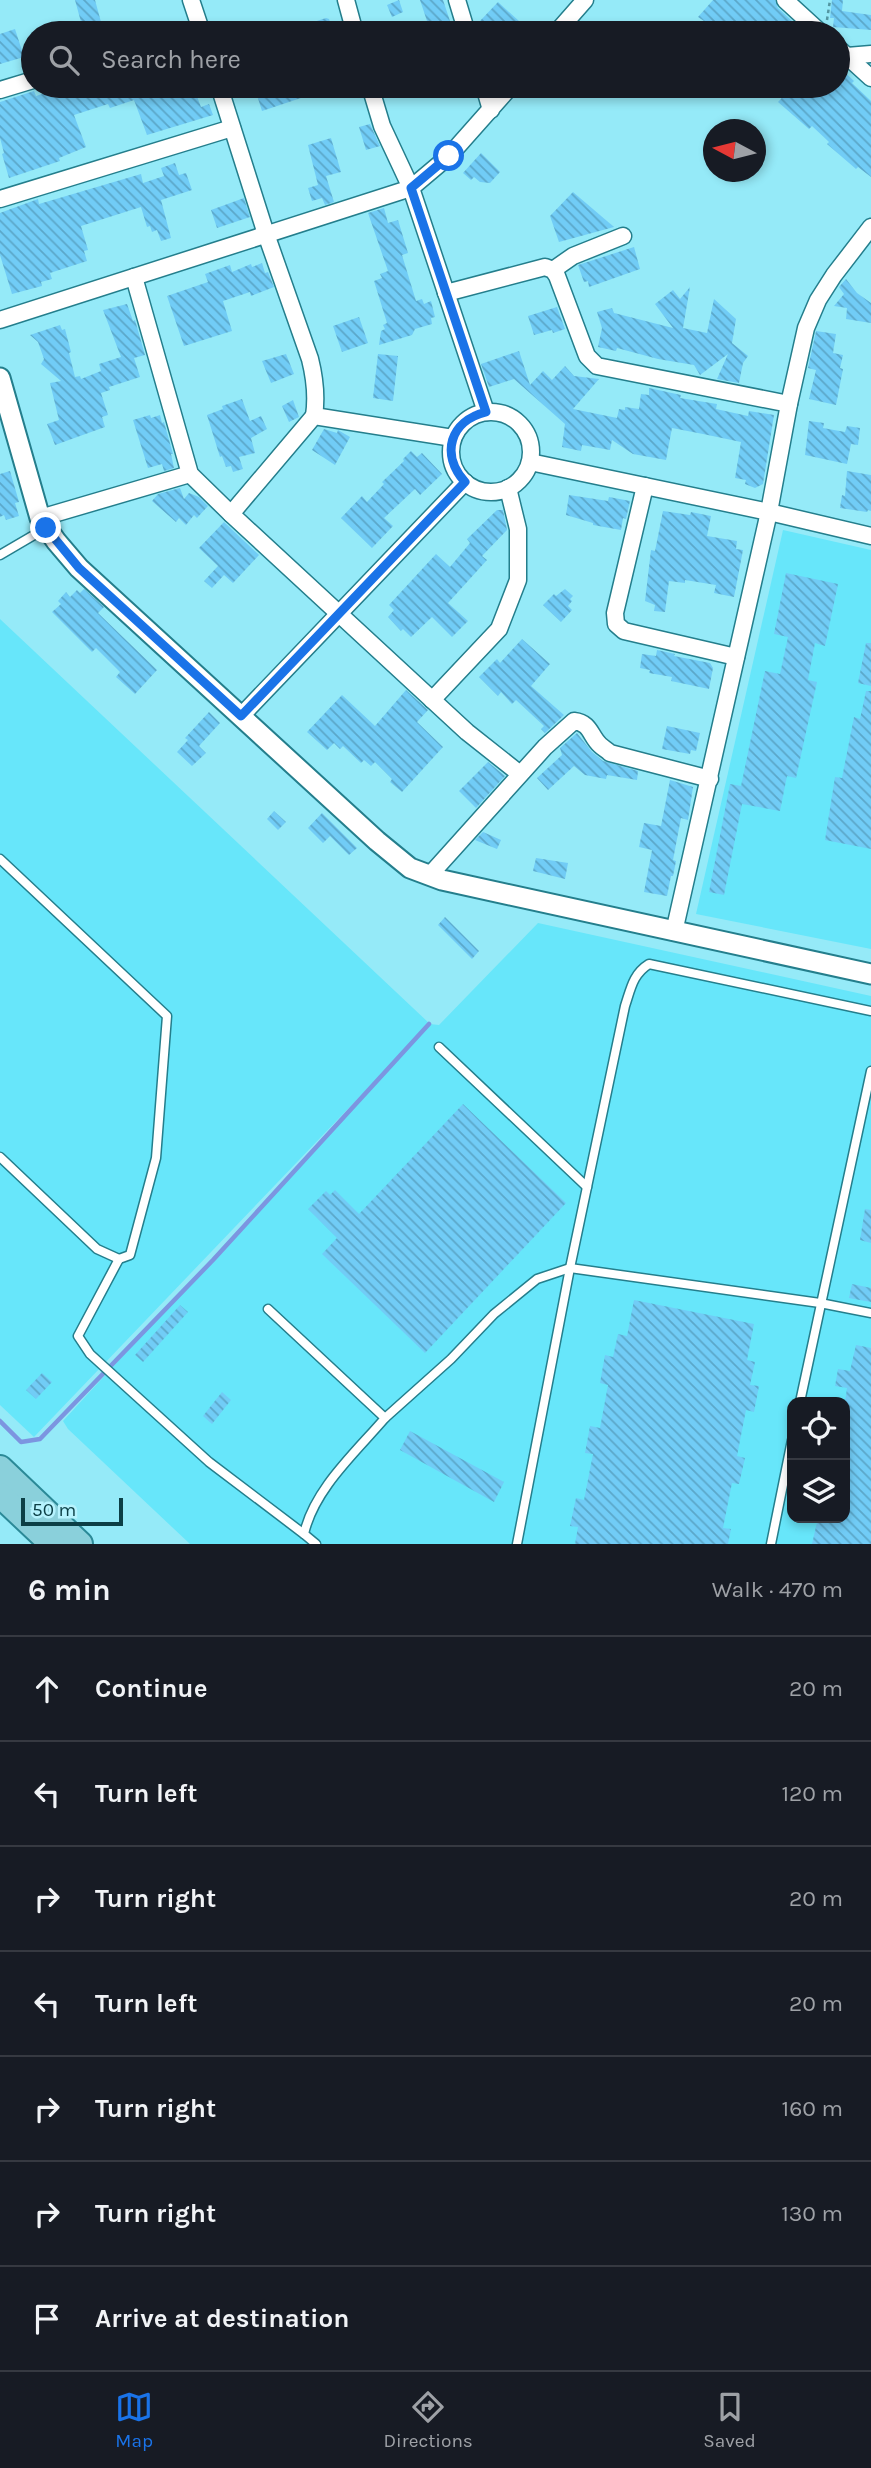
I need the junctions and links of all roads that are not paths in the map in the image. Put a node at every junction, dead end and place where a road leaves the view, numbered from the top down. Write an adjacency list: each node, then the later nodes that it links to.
1 (191, 0): 6 (street)
2 (345, 0): 7 (street)
3 (457, 0): 8 (street)
4 (585, 0): 9 (street)
5 (785, 0): 10 (street)
6 (198, 21)
7 (351, 21)
8 (463, 21)
9 (567, 21)
10 (814, 21)
11 (850, 53): 12 (street)
12 (871, 54)
13 (850, 59): 14 (street)
14 (871, 78)
15 (21, 84): 16 (street)
16 (0, 90)
17 (223, 98): 22 (street)
18 (374, 98): 23 (street)
19 (488, 98): 21 (street)
20 (501, 98): 21 (street)
21 (491, 110): 23 (street)
22 (232, 128): 24 (street); 26 (street)
23 (411, 188): 26 (street); 30 (street)
24 (0, 199)
25 (871, 227): 33 (street)
26 (266, 234): 29 (street); 35 (street)
27 (622, 236): 28 (street)
28 (553, 270): 30 (street); 33 (street)
29 (134, 277): 31 (street); 38 (street)
30 (446, 293): 34 (street)
31 (0, 320)
32 (0, 378): 44 (street)
33 (789, 404): 42 (street)
34 (486, 412): 36 (street); 37 (street)
35 (314, 416): 36 (street); 43 (street)
36 (453, 438): 39 (street)
37 (530, 462): 40 (street); 41 (street)
38 (190, 474): 43 (street); 44 (street)
39 (465, 482): 41 (street); 47 (street)
40 (645, 486): 42 (street); 48 (street)
41 (508, 488): 49 (street)
42 (769, 512): 45 (street); 48 (street)
43 (230, 514): 47 (street)
44 (43, 523): 46 (lane); 50 (street)
45 (871, 536)
46 (0, 555)
47 (340, 614): 49 (street); 50 (street)
48 (736, 657): 52 (street)
49 (432, 700): 51 (street)
50 (241, 716): 54 (street)
51 (520, 774): 52 (street); 54 (street)
52 (710, 779): 55 (street)
53 (0, 859): 62 (lane)
54 (429, 876): 55 (street)
55 (674, 932): 56 (street)
56 (871, 974)
57 (871, 1011): 61 (lane)
58 (439, 1047): 61 (lane)
59 (871, 1071): 64 (lane)
60 (0, 1157): 62 (lane)
61 (587, 1186): 63 (lane)
62 (120, 1259): 72 (lane)
63 (570, 1268): 64 (lane); 68 (lane); 76 (lane)
64 (820, 1303): 66 (lane); 67 (lane)
65 (268, 1309): 68 (lane)
66 (871, 1313)
67 (801, 1397)
68 (385, 1418): 72 (lane)
69 (788, 1460): 77 (lane)
70 (0, 1468): 74 (main road)
71 (0, 1495): 73 (main road)
72 (304, 1534): 75 (lane)
73 (52, 1544)
74 (80, 1544)
75 (316, 1544)
76 (517, 1544)
77 (771, 1544)

